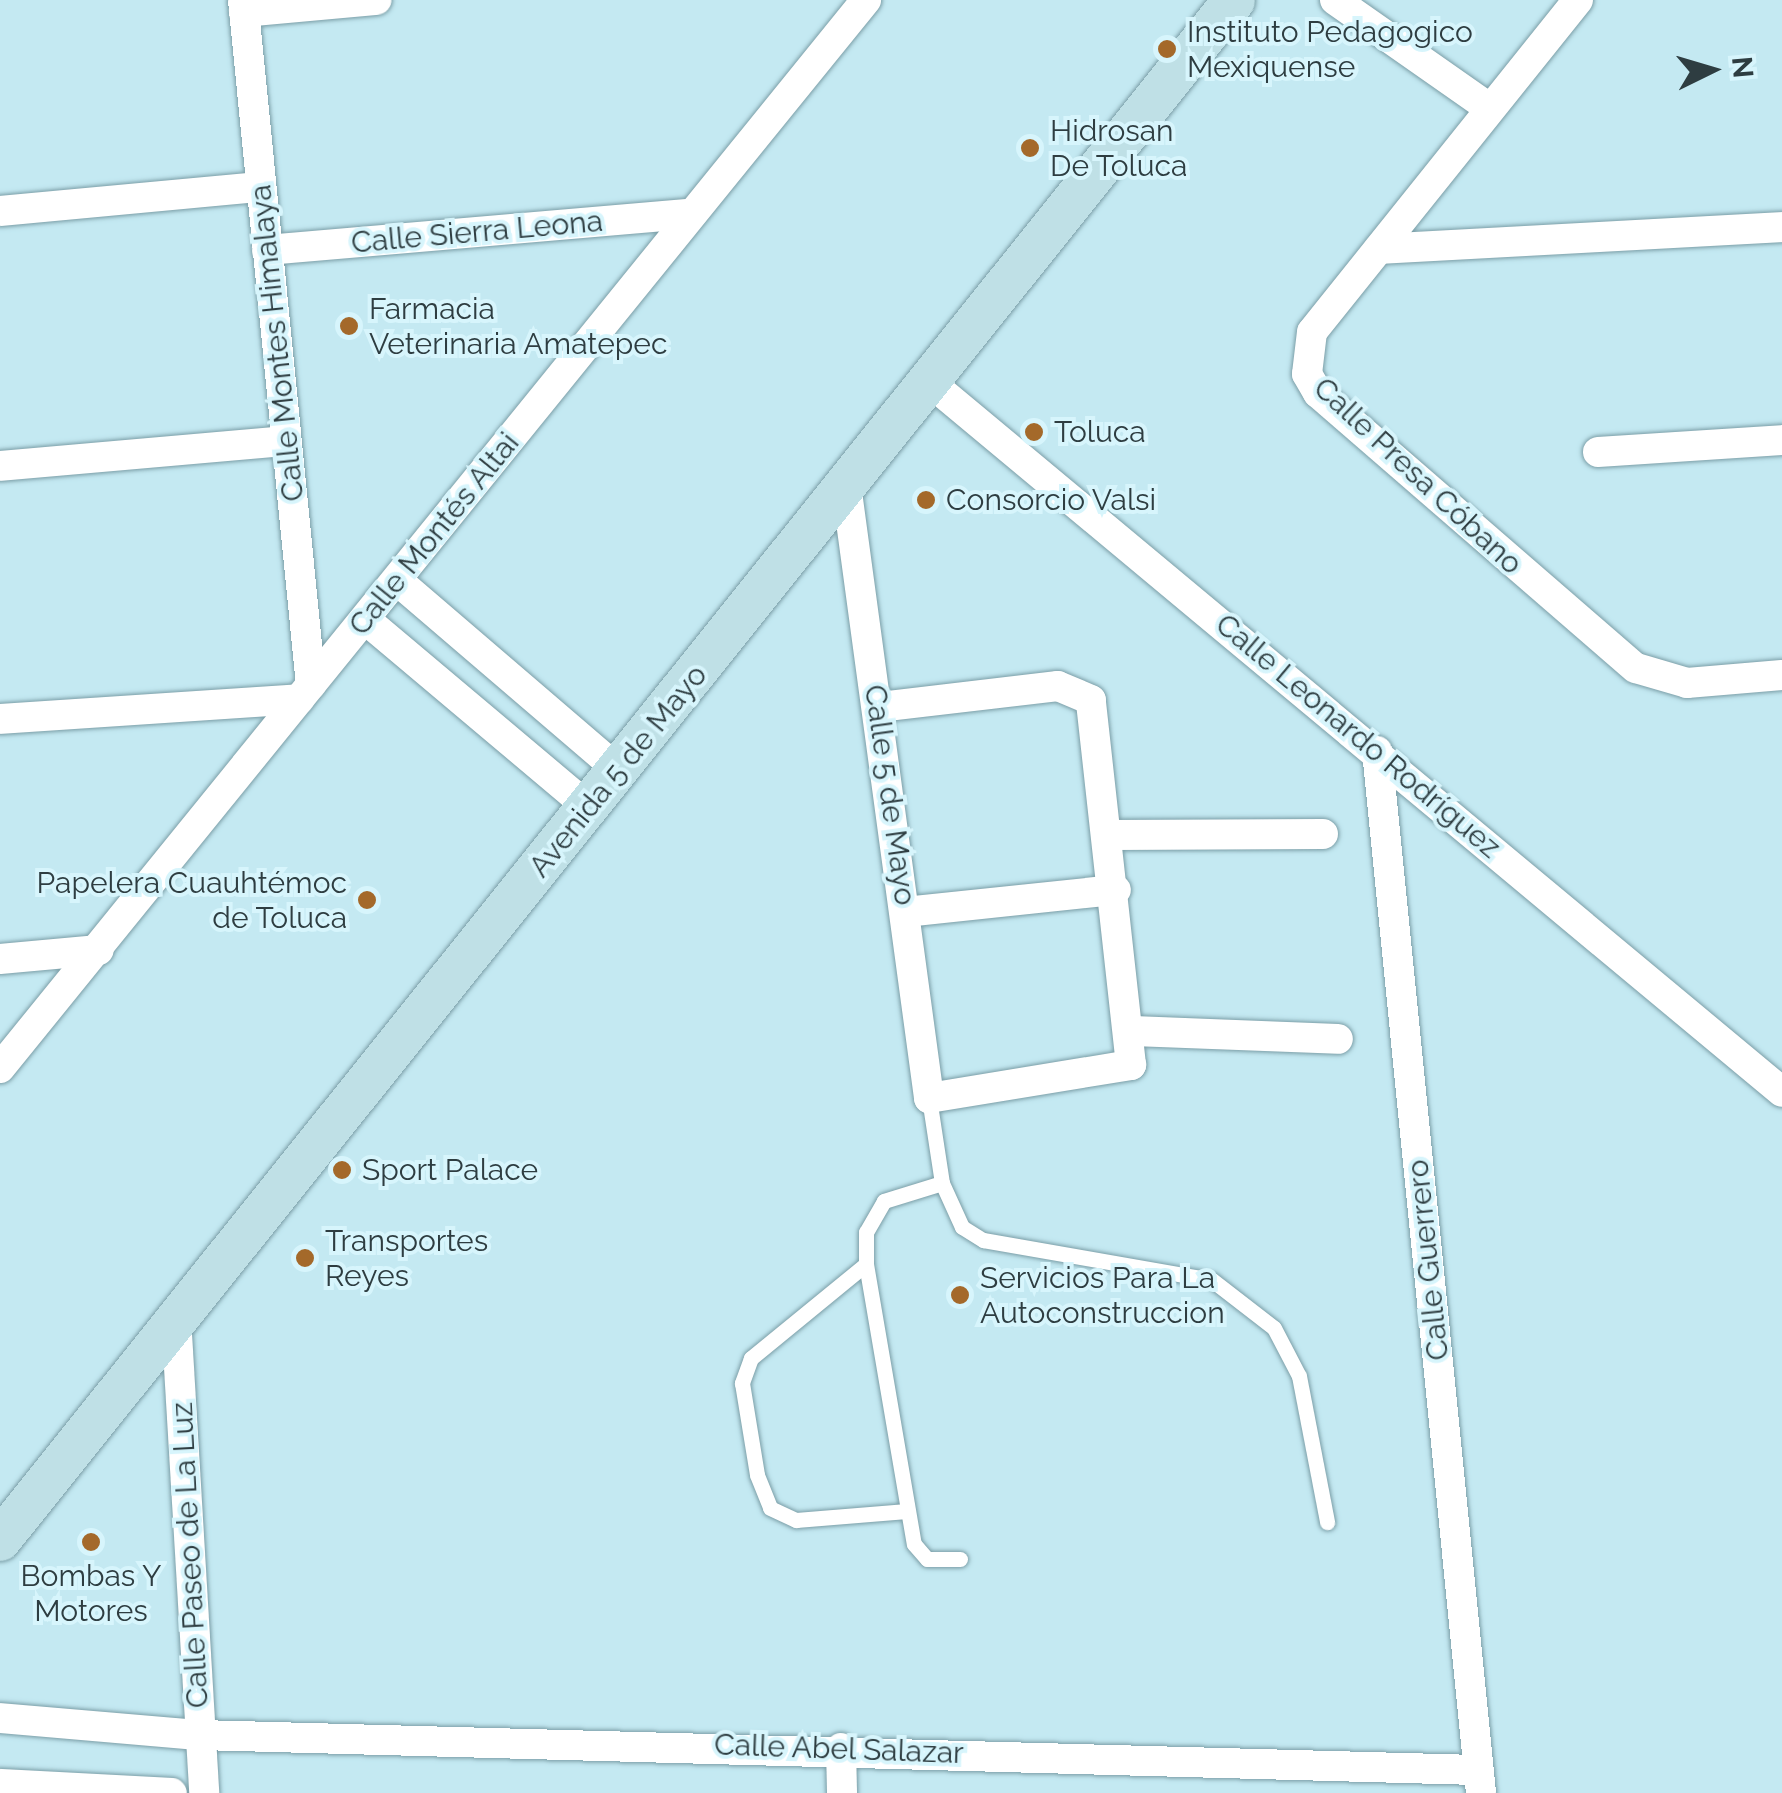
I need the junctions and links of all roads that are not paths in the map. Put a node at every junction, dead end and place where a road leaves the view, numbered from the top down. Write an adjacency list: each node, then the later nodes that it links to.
1 (376, 0): 6 (street)
2 (866, 0): 10 (street, Calle Montés Altai)
3 (1234, 0): 14 (main road, Avenida 5 de Mayo)
4 (1335, 0): 7 (street)
5 (1578, 0): 7 (street, Calle Presa Cóbano)
6 (243, 6): 8 (street, Calle Montes Himalaya)
7 (1488, 108): 12 (street, Calle Presa Cóbano)
8 (261, 187): 9 (street); 13 (street, Calle Montes Himalaya)
9 (0, 211)
10 (686, 214): 13 (street, Calle Sierra Leona); 20 (street, Calle Montés Altai)
11 (1782, 227): 12 (street)
12 (1379, 249): 22 (street, Calle Presa Cóbano)
13 (268, 250): 15 (street, Calle Montes Himalaya)
14 (932, 384): 19 (main road, Avenida 5 de Mayo); 26 (street, Calle Leonardo Rodríguez)
15 (286, 440): 18 (street); 23 (street, Calle Montes Himalaya)
16 (1782, 440): 17 (street)
17 (1598, 452)
18 (0, 466)
19 (847, 492): 24 (street, Calle 5 de Mayo); 27 (main road, Avenida 5 de Mayo)
20 (398, 582): 21 (street, Calle Montés Altai); 27 (street)
21 (366, 620): 23 (street, Calle Montés Altai); 28 (street)
22 (1782, 675)
23 (305, 692): 25 (street); 33 (street, Calle Montés Altai)
24 (878, 707): 30 (street); 32 (street, Calle 5 de Mayo)
25 (0, 720)
26 (1377, 751): 38 (street, Calle Leonardo Rodríguez); 50 (street, Calle Guerrero)
27 (618, 770): 28 (main road, Avenida 5 de Mayo)
28 (588, 807): 42 (main road, Avenida 5 de Mayo)
29 (1323, 834): 30 (street)
30 (1112, 836): 31 (street)
31 (1116, 890): 32 (street); 35 (street)
32 (906, 912): 39 (street, Calle 5 de Mayo)
33 (100, 950): 34 (street); 37 (street, Calle Montés Altai)
34 (0, 960)
35 (1133, 1031): 36 (street); 39 (street)
36 (1338, 1039)
37 (0, 1068)
38 (1782, 1092)
39 (929, 1098): 40 (lane)
40 (942, 1184): 41 (lane); 44 (lane)
41 (866, 1264): 43 (lane); 43 (lane)
42 (176, 1317): 45 (main road, Avenida 5 de Mayo); 48 (street, Calle Paseo de La Luz)
43 (908, 1511): 46 (lane)
44 (1327, 1522)
45 (0, 1540)
46 (960, 1559)
47 (0, 1718): 48 (street, Calle Abel Salazar)
48 (200, 1735): 49 (street, Calle Abel Salazar); 53 (street, Calle Paseo de La Luz)
49 (840, 1748): 50 (street, Calle Abel Salazar); 54 (street)
50 (1480, 1781)
51 (0, 1784): 52 (street)
52 (172, 1793)
53 (204, 1793)
54 (842, 1793)

